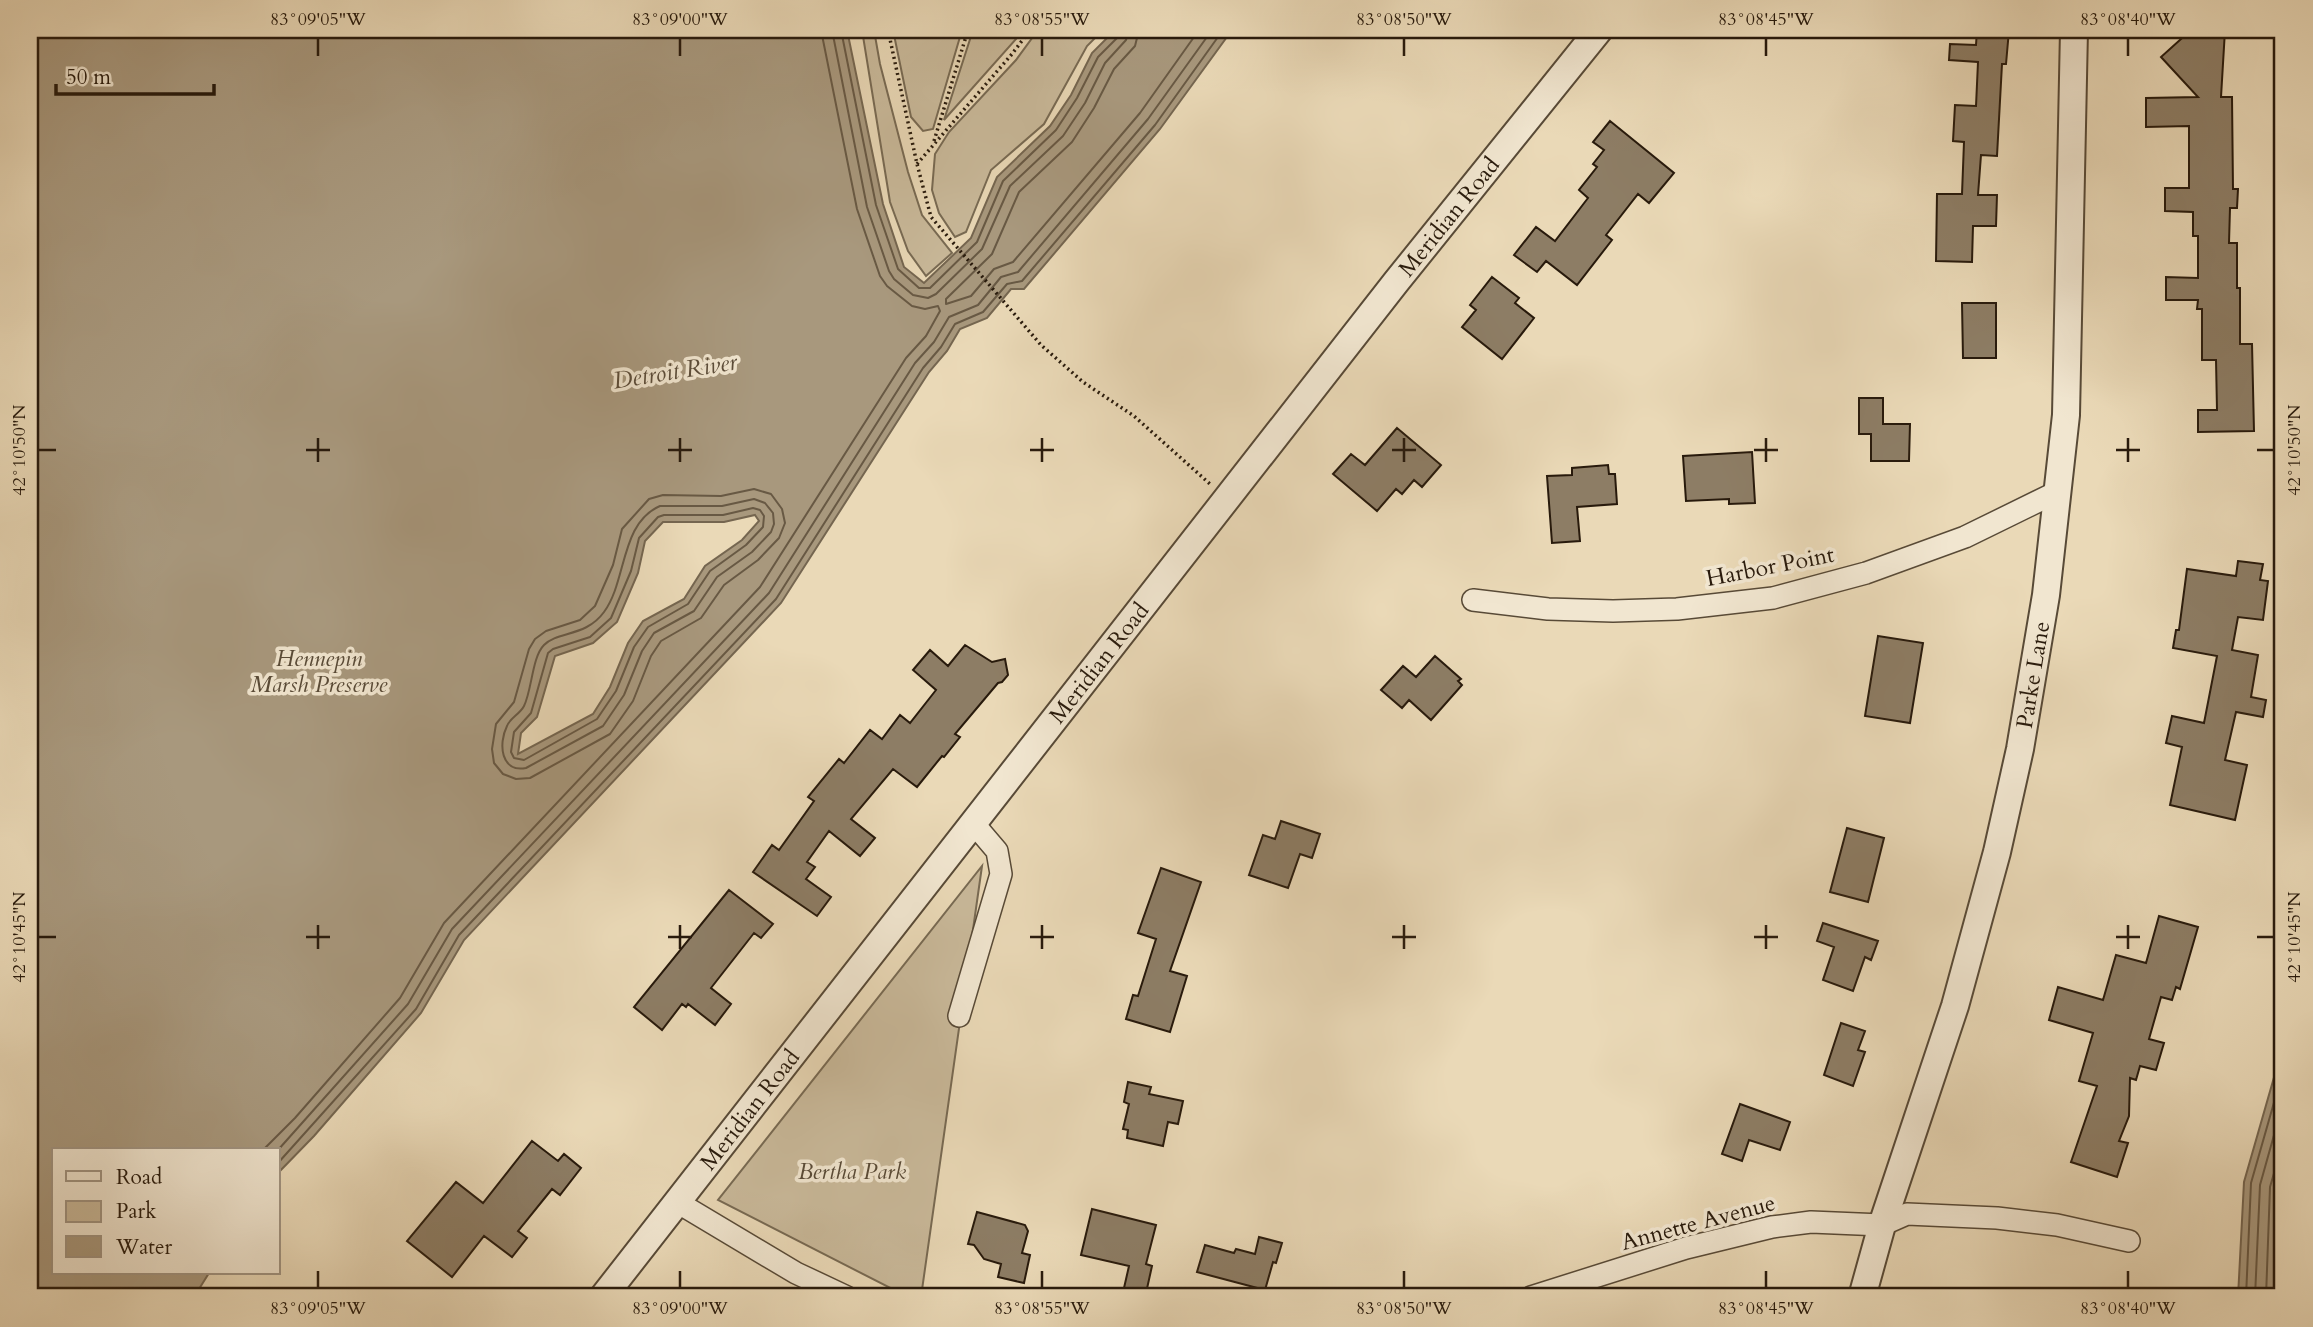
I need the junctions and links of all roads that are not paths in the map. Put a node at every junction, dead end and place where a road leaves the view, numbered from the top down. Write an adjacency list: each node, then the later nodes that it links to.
1 (1599, 30): 5 (street, Meridian Road)
2 (2074, 30): 3 (street, Parke Lane)
3 (2059, 491): 4 (street, Harbor Point); 8 (street, Parke Lane)
4 (1474, 600)
5 (974, 824): 6 (street); 7 (street, Meridian Road)
6 (959, 1016)
7 (677, 1202): 10 (street, Meridian Road); 11 (street)
8 (1882, 1225): 9 (street, Annette Avenue); 12 (street, Annette Avenue); 13 (street, Parke Lane)
9 (2129, 1241)
10 (603, 1297)
11 (847, 1297)
12 (1531, 1297)
13 (1862, 1297)

